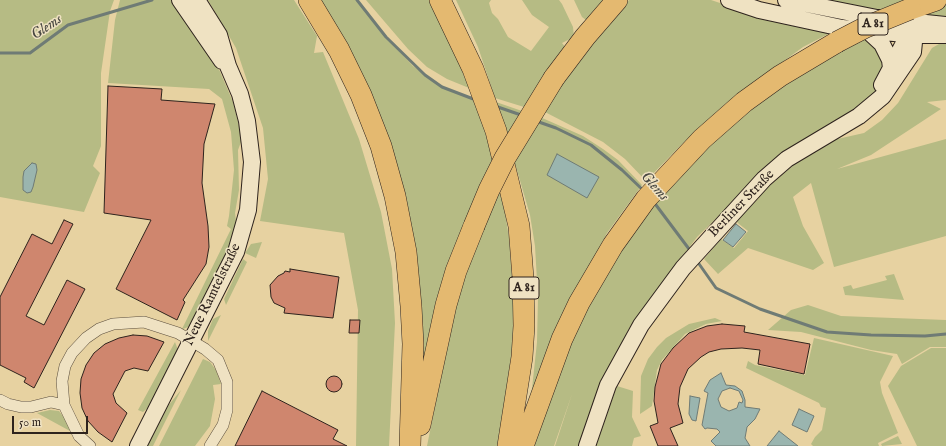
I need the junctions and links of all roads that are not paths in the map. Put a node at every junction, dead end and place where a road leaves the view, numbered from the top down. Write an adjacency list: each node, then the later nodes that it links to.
1 (309, 0): 20 (highway)
2 (440, 0): 22 (highway, A 81)
3 (728, 0): 10 (main road)
4 (786, 0): 8 (main road)
5 (936, 0): 8 (highway, A 81)
6 (189, 1): 14 (main road, Neue Ramtelstraße)
7 (614, 2): 21 (highway, bridge)
8 (913, 22): 9 (main road); 10 (main road); 11 (main road); 12 (main road); 13 (main road, Berliner Straße); 23 (highway, A 81, bridge)
9 (946, 25)
10 (868, 31): 12 (main road)
11 (946, 35)
12 (891, 68): 13 (main road)
13 (872, 105): 24 (main road, Berliner Straße)
14 (192, 340): 16 (street); 18 (main road, Neue Ramtelstraße); 19 (street)
15 (0, 400): 16 (street)
16 (64, 406): 17 (street)
17 (90, 446)
18 (138, 446)
19 (210, 446)
20 (410, 446)
21 (416, 446)
22 (508, 446)
23 (523, 446)
24 (587, 446)

